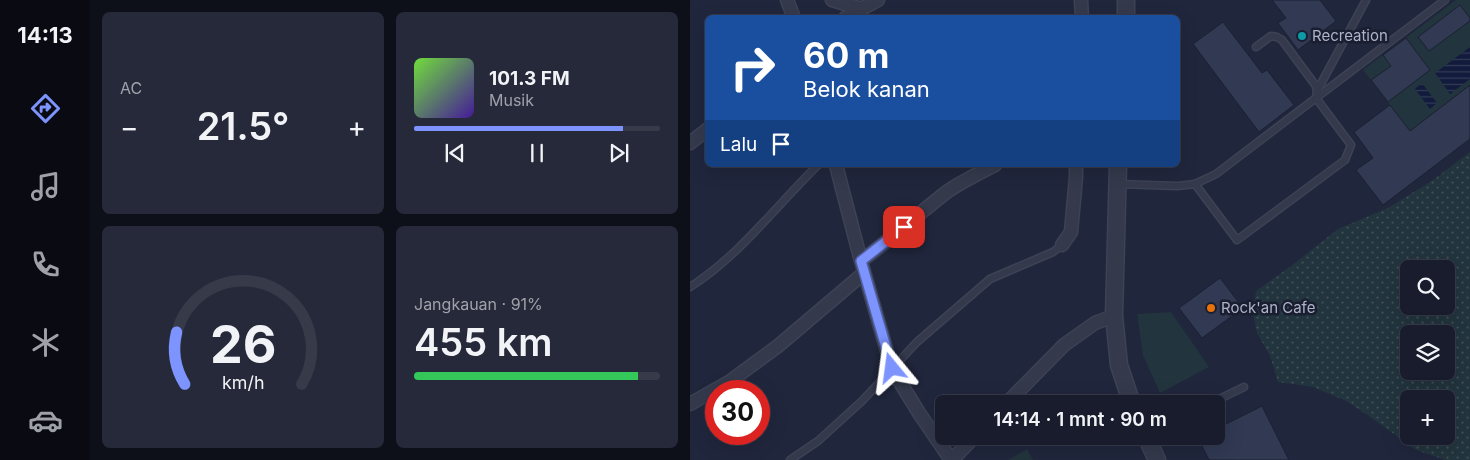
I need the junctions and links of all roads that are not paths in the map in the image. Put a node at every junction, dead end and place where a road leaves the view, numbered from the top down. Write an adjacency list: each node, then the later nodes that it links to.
1 (788, 0): 9 (street)
2 (832, 0): 8 (street)
3 (878, 0): 8 (street)
4 (1081, 0): 11 (street)
5 (1126, 0): 12 (street)
6 (1366, 0): 14 (lane)
7 (1445, 0): 14 (lane)
8 (862, 9): 10 (street)
9 (793, 15)
10 (851, 15)
11 (1082, 15)
12 (1126, 15)
13 (1256, 46): 14 (lane)
14 (1317, 94): 23 (lane); 23 (lane)
15 (705, 131): 16 (street)
16 (690, 143)
17 (816, 167): 26 (lane)
18 (837, 167): 25 (street)
19 (991, 167): 25 (street)
20 (1076, 167): 24 (street)
21 (1118, 167): 22 (street)
22 (1117, 184): 23 (lane); 27 (street)
23 (1195, 184)
24 (1062, 245): 28 (lane)
25 (863, 267): 28 (street); 33 (street)
26 (690, 287)
27 (1114, 316): 30 (street); 31 (street)
28 (892, 368): 36 (lane); 37 (street)
29 (1244, 387): 32 (lane)
30 (1015, 395)
31 (1129, 395)
32 (1225, 396)
33 (690, 404)
34 (966, 445): 37 (street)
35 (1150, 445): 38 (street)
36 (790, 460)
37 (952, 460)
38 (1157, 460)

